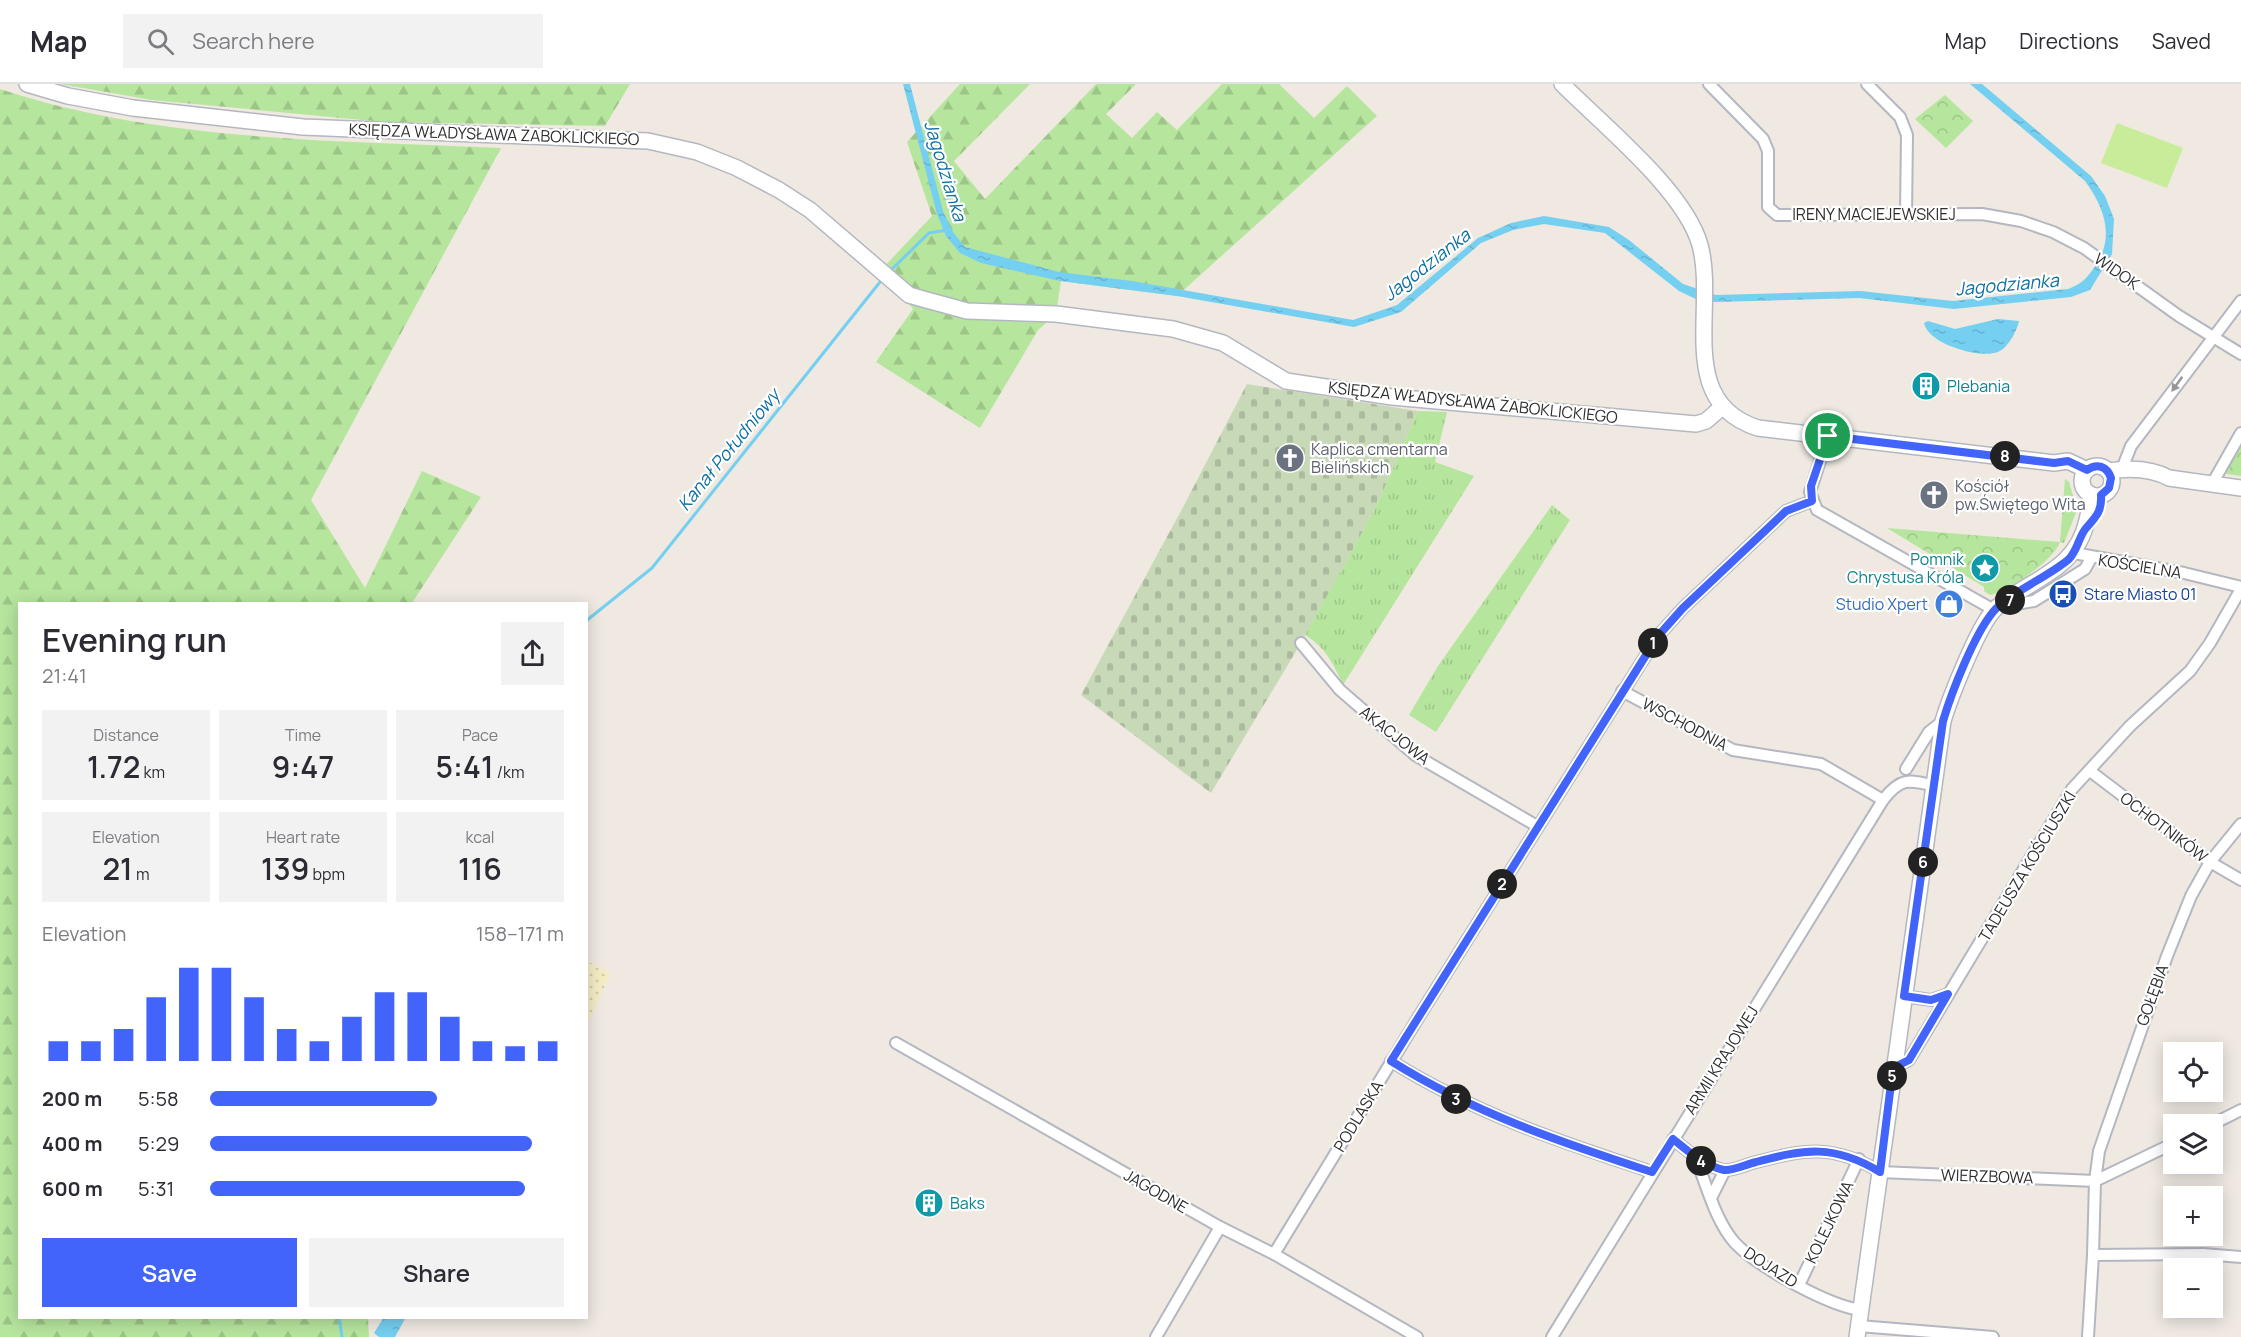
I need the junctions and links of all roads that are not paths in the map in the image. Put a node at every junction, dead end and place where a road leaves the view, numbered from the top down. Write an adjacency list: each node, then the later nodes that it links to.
1 (27, 84): 10 (street, KSIĘDZA WŁADYSŁAWA ŻABOKLICKIEGO)
2 (1562, 84): 10 (street)
3 (1709, 84): 5 (street, IRENY MACIEJEWSKIEJ)
4 (1868, 84): 5 (street)
5 (1906, 214): 6 (street, IRENY MACIEJEWSKIEJ)
6 (1982, 214): 8 (street, WIDOK)
7 (2241, 301): 8 (street)
8 (2211, 337): 9 (street, WIDOK); 14 (street, one-way to 14)
9 (2241, 354)
10 (1722, 408): 12 (street)
11 (2241, 433): 15 (street)
12 (1828, 436): 13 (street); 17 (street)
13 (2084, 474): 14 (street); 14 (street)
14 (2106, 482): 15 (street); 18 (street)
15 (2212, 484): 16 (street)
16 (2241, 488)
17 (1812, 501): 21 (street); 23 (street, PODLASKA)
18 (2074, 553): 19 (street, KOŚCIELNA); 21 (street)
19 (2091, 558): 20 (street, KOŚCIELNA); 21 (street)
20 (2241, 588): 26 (street, TADEUSZA KOŚCIUSZKI)
21 (1996, 608): 24 (street)
22 (1301, 643): 30 (street, AKACJOWA)
23 (1622, 691): 28 (street, WSCHODNIA); 30 (street, PODLASKA)
24 (1943, 721): 25 (street); 27 (street)
25 (1906, 769)
26 (2090, 771): 31 (street, OCHOTNIKÓW); 33 (street, TADEUSZA KOŚCIUSZKI)
27 (1935, 786): 28 (street, ARMII KRAJOWEJ); 34 (street)
28 (1882, 800): 40 (street, ARMII KRAJOWEJ)
29 (2241, 824): 31 (street, GOŁĘBIA)
30 (1537, 826): 36 (street, PODLASKA)
31 (2210, 862): 32 (street, OCHOTNIKÓW); 47 (street, GOŁĘBIA)
32 (2241, 880)
33 (1948, 994): 34 (street); 37 (street, TADEUSZA KOŚCIUSZKI)
34 (1904, 996): 37 (street)
35 (896, 1043): 49 (street, JAGODNE)
36 (1391, 1061): 45 (street); 50 (street, PODLASKA)
37 (1893, 1068): 46 (street)
38 (2241, 1110): 39 (street)
39 (2223, 1119)
40 (1673, 1139): 42 (street, DOJAZD); 45 (street, ARMII KRAJOWEJ)
41 (2163, 1148): 47 (street)
42 (1696, 1159): 44 (street, DOJAZD); 48 (street, DOJAZD)
43 (1859, 1159): 44 (street); 46 (street); 53 (street, KOLEJKOWA)
44 (1725, 1170): 48 (street)
45 (1652, 1172): 57 (street, ARMII KRAJOWEJ)
46 (1880, 1172): 47 (street, WIERZBOWA); 54 (street)
47 (2095, 1181): 51 (street, GOŁĘBIA)
48 (1711, 1198): 53 (street, DOJAZD)
49 (1220, 1227): 50 (street, JAGODNE); 55 (street)
50 (1274, 1254): 56 (street, JAGODNE)
51 (2093, 1255): 52 (street); 59 (street)
52 (2241, 1257)
53 (1799, 1285): 54 (street, DOJAZD)
54 (1859, 1324): 58 (street, DOJAZD)
55 (1156, 1337)
56 (1417, 1337)
57 (1552, 1337)
58 (1993, 1337)
59 (2088, 1337)

